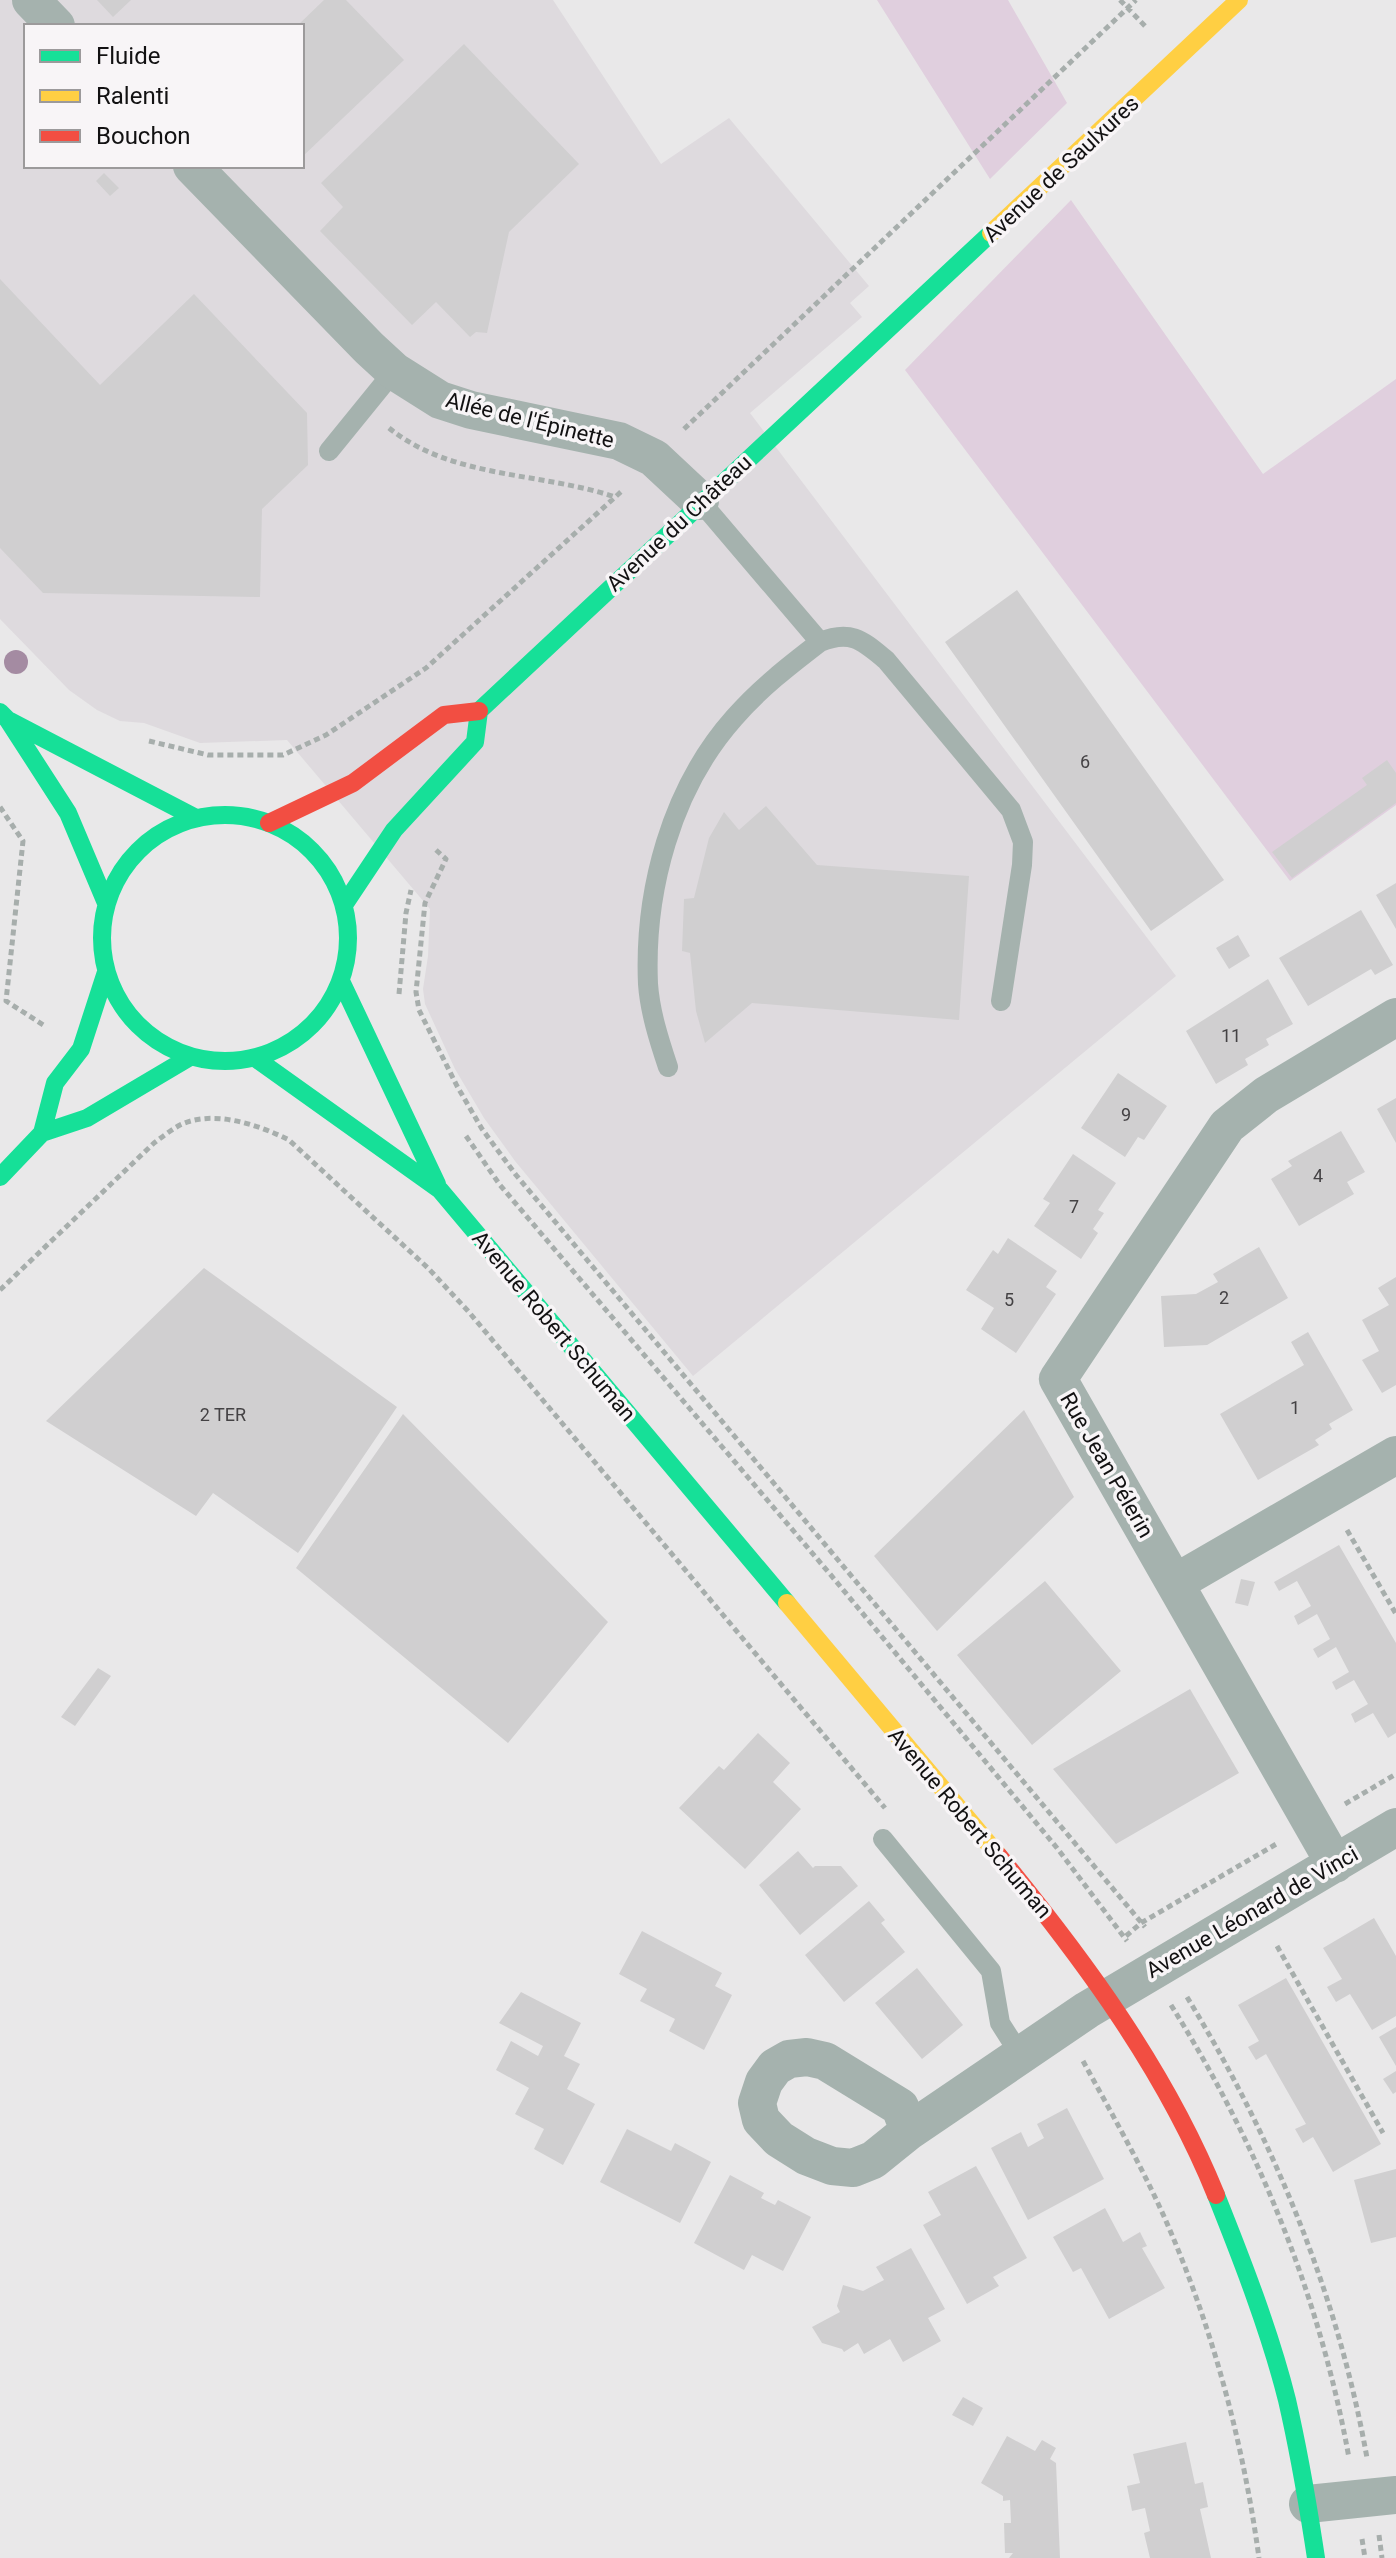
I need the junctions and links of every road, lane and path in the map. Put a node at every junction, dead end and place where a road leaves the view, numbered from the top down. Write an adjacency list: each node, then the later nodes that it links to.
1 (31, 0): 4 (street)
2 (1136, 0): 10 (path)
3 (1239, 0): 6 (main road, Avenue de Saulxures)
4 (54, 24)
5 (194, 168): 7 (street, Allée de l'Épinette)
6 (881, 337): 12 (main road, Avenue du Château)
7 (394, 371): 8 (lane); 10 (street, Allée de l'Épinette)
8 (364, 408): 9 (lane); 11 (path)
9 (329, 451)
10 (654, 458): 11 (path); 12 (street, Allée de l'Épinette)
11 (615, 497): 16 (path)
12 (700, 501): 13 (lane); 14 (main road, Avenue du Château)
13 (820, 642): 24 (lane); 29 (lane)
14 (479, 711): 19 (main road); 21 (main road)
15 (4, 716): 18 (main road); 20 (main road)
16 (148, 741)
17 (0, 807): 26 (path)
18 (196, 818): 19 (main road); 20 (main road)
19 (269, 823): 21 (main road)
20 (106, 903): 22 (main road)
21 (344, 905): 23 (main road)
22 (106, 972): 27 (main road); 30 (main road)
23 (341, 981): 28 (main road); 32 (main road, Avenue Robert Schuman)
24 (1001, 1001)
25 (1396, 1017): 36 (street, Rue Jean Pélerin)
26 (50, 1029)
27 (190, 1057): 28 (main road); 30 (main road)
28 (255, 1058): 32 (main road, Avenue Robert Schuman)
29 (668, 1067)
30 (42, 1133): 31 (main road)
31 (0, 1177)
32 (440, 1190): 46 (main road, Avenue Robert Schuman)
33 (0, 1290): 39 (path)
34 (1396, 1455): 35 (street)
35 (1327, 1495): 36 (street); 37 (path)
36 (1175, 1583): 40 (street, Rue Jean Pélerin)
37 (1396, 1614)
38 (1396, 1774): 40 (path)
39 (896, 1820)
40 (1312, 1824): 43 (street, Rue Jean Pélerin); 45 (path)
41 (1396, 1827): 43 (street, Avenue Léonard de Vinci)
42 (883, 1839): 48 (lane)
43 (1335, 1864): 44 (street, Avenue Léonard de Vinci)
44 (1256, 1910): 46 (street, Avenue Léonard de Vinci); 50 (path)
45 (1125, 1937)
46 (1108, 1997): 47 (street, Avenue Léonard de Vinci); 52 (main road, Avenue Robert Schuman)
47 (1064, 2027): 48 (street, Avenue Léonard de Vinci); 53 (path)
48 (1021, 2056): 49 (street, Avenue Léonard de Vinci)
49 (909, 2131)
50 (1383, 2133)
51 (1396, 2495): 52 (street)
52 (1308, 2504): 54 (main road, Avenue Robert Schuman)
53 (1259, 2558)
54 (1316, 2558)

